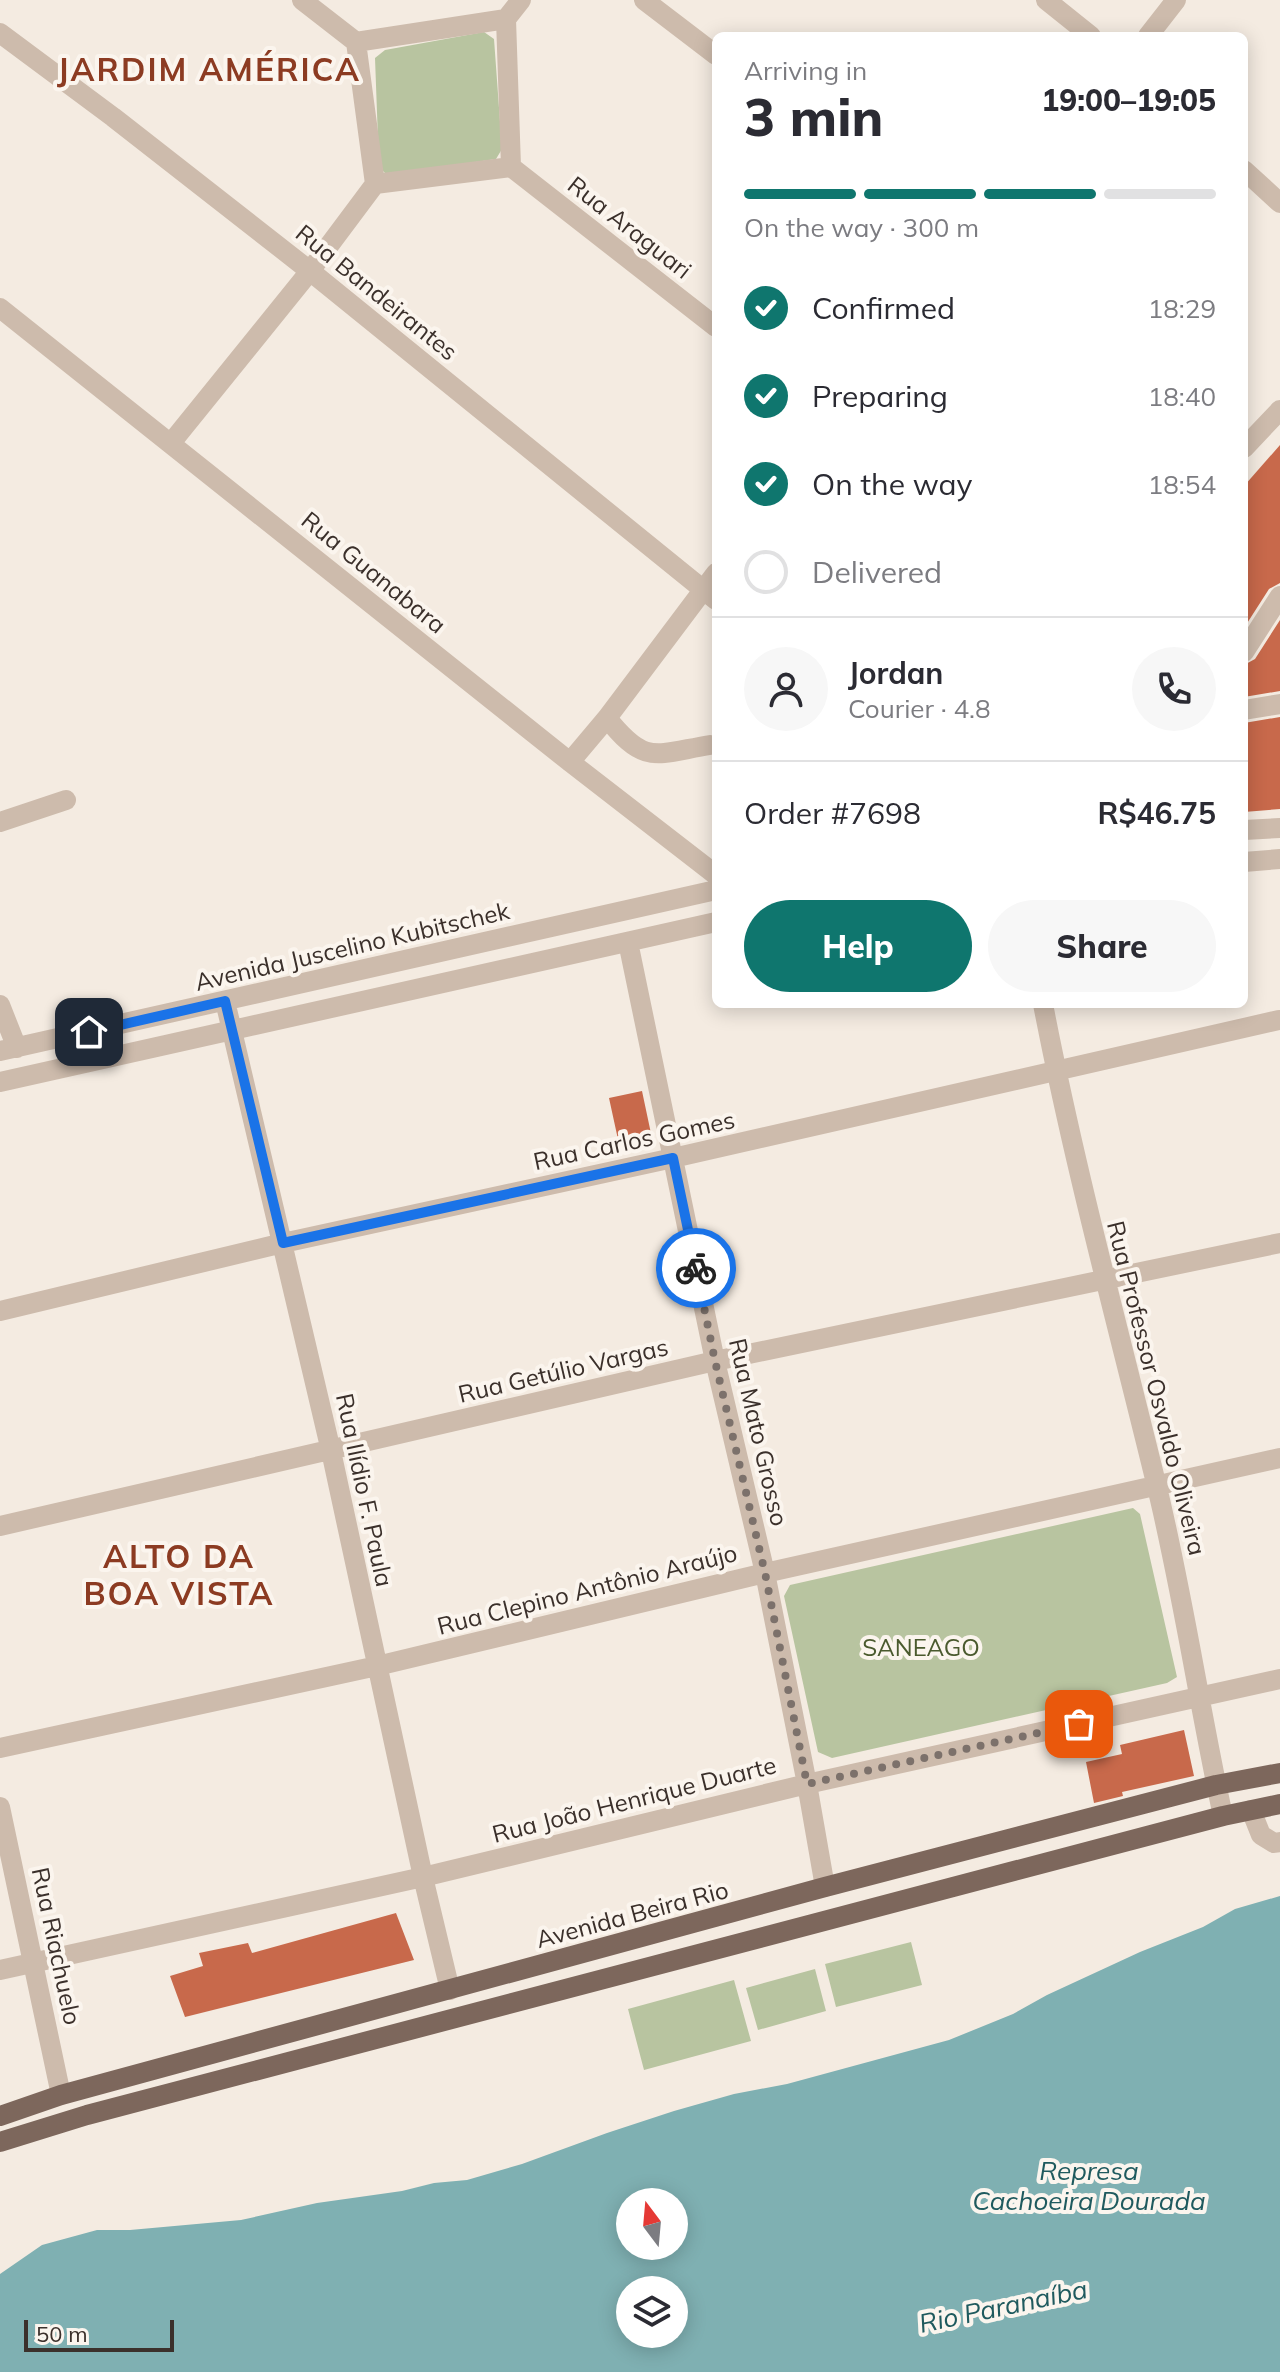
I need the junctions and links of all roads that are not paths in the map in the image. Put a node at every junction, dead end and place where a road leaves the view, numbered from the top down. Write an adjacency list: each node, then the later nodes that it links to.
1 (302, 0): 10 (street)
2 (521, 0): 6 (street)
3 (644, 0): 11 (street)
4 (1046, 0): 7 (street)
5 (1176, 0): 8 (street)
6 (506, 19): 10 (street); 12 (street)
7 (1086, 32)
8 (1151, 32)
9 (0, 33): 16 (street, Rua Bandeirantes)
10 (356, 42): 14 (street)
11 (712, 52)
12 (511, 167): 14 (street); 18 (street, Rua Araguari)
13 (1248, 174): 15 (street)
14 (375, 184): 16 (street)
15 (1280, 203)
16 (310, 271): 20 (street); 22 (street, Rua Bandeirantes)
17 (0, 308): 20 (street, Rua Guanabara)
18 (712, 324)
19 (1280, 410): 21 (street)
20 (171, 443): 29 (street, Rua Guanabara)
21 (1248, 444)
22 (709, 595): 27 (street)
23 (1280, 596): 24 (street)
24 (1248, 646)
25 (1280, 704): 26 (street)
26 (1248, 709)
27 (607, 718): 28 (street); 29 (street)
28 (710, 745)
29 (570, 762): 36 (street, Rua Guanabara)
30 (66, 800): 31 (street)
31 (0, 822)
32 (1280, 828): 33 (street)
33 (1248, 830)
34 (1280, 859): 35 (street)
35 (1248, 862)
36 (712, 872)
37 (712, 891): 39 (street, Avenida Juscelino Kubitschek)
38 (712, 923): 40 (street)
39 (523, 934): 41 (street); 42 (street, Avenida Juscelino Kubitschek)
40 (628, 942): 41 (street); 51 (street, Rua Mato Grosso)
41 (529, 963): 46 (street)
42 (225, 1001): 46 (street, Rua Ilídio F. Paula); 47 (street, Avenida Juscelino Kubitschek)
43 (0, 1005): 47 (street)
44 (1044, 1008): 48 (street, Rua Professor Osvaldo Oliveira)
45 (1279, 1020): 48 (street, Rua Carlos Gomes)
46 (231, 1029): 49 (street); 52 (street, Rua Ilídio F. Paula)
47 (17, 1048): 49 (street)
48 (1056, 1071): 51 (street, Rua Carlos Gomes); 54 (street, Rua Professor Osvaldo Oliveira)
49 (42, 1072): 50 (street)
50 (0, 1082)
51 (673, 1158): 52 (street, Rua Carlos Gomes); 56 (street, Rua Mato Grosso)
52 (283, 1243): 55 (street, Rua Carlos Gomes); 57 (street, Rua Ilídio F. Paula)
53 (1280, 1243): 54 (street, Rua Getúlio Vargas)
54 (1104, 1280): 56 (street, Rua Getúlio Vargas); 59 (street, Rua Professor Osvaldo Oliveira)
55 (0, 1311)
56 (715, 1361): 57 (street, Rua Getúlio Vargas); 61 (street, Rua Mato Grosso)
57 (331, 1451): 60 (street, Rua Getúlio Vargas); 62 (street, Rua Ilídio F. Paula)
58 (1280, 1458): 59 (street, Rua Clepino Antônio Araújo)
59 (1157, 1485): 61 (street, Rua Clepino Antônio Araújo); 64 (street, Rua Professor Osvaldo Oliveira)
60 (0, 1526)
61 (765, 1573): 62 (street, Rua Clepino Antônio Araújo); 67 (street, Rua Mato Grosso)
62 (377, 1666): 65 (street, Rua Clepino Antônio Araújo); 74 (street, Rua Ilídio F. Paula)
63 (1280, 1679): 64 (street, Rua João Henrique Duarte)
64 (1200, 1697): 67 (street, Rua João Henrique Duarte); 68 (street, Rua Professor Osvaldo Oliveira)
65 (0, 1748)
66 (1280, 1773): 68 (main road, Avenida Beira Rio)
67 (807, 1784): 74 (street, Rua João Henrique Duarte); 75 (street, Rua Mato Grosso)
68 (1216, 1785): 72 (street, Rua Professor Osvaldo Oliveira); 75 (main road, Avenida Beira Rio)
69 (1280, 1804): 71 (main road)
70 (0, 1807): 76 (street, Rua Riachuelo)
71 (1251, 1810): 72 (main road); 73 (street)
72 (1223, 1816): 81 (main road)
73 (1280, 1842)
74 (423, 1877): 76 (street, Rua João Henrique Duarte); 78 (street, Rua Ilídio F. Paula)
75 (825, 1887): 78 (main road, Avenida Beira Rio)
76 (35, 1962): 77 (street, Rua João Henrique Duarte); 79 (street, Rua Riachuelo)
77 (0, 1970)
78 (450, 1990): 79 (main road, Avenida Beira Rio)
79 (61, 2095): 80 (main road, Avenida Beira Rio)
80 (0, 2116)
81 (0, 2142)

